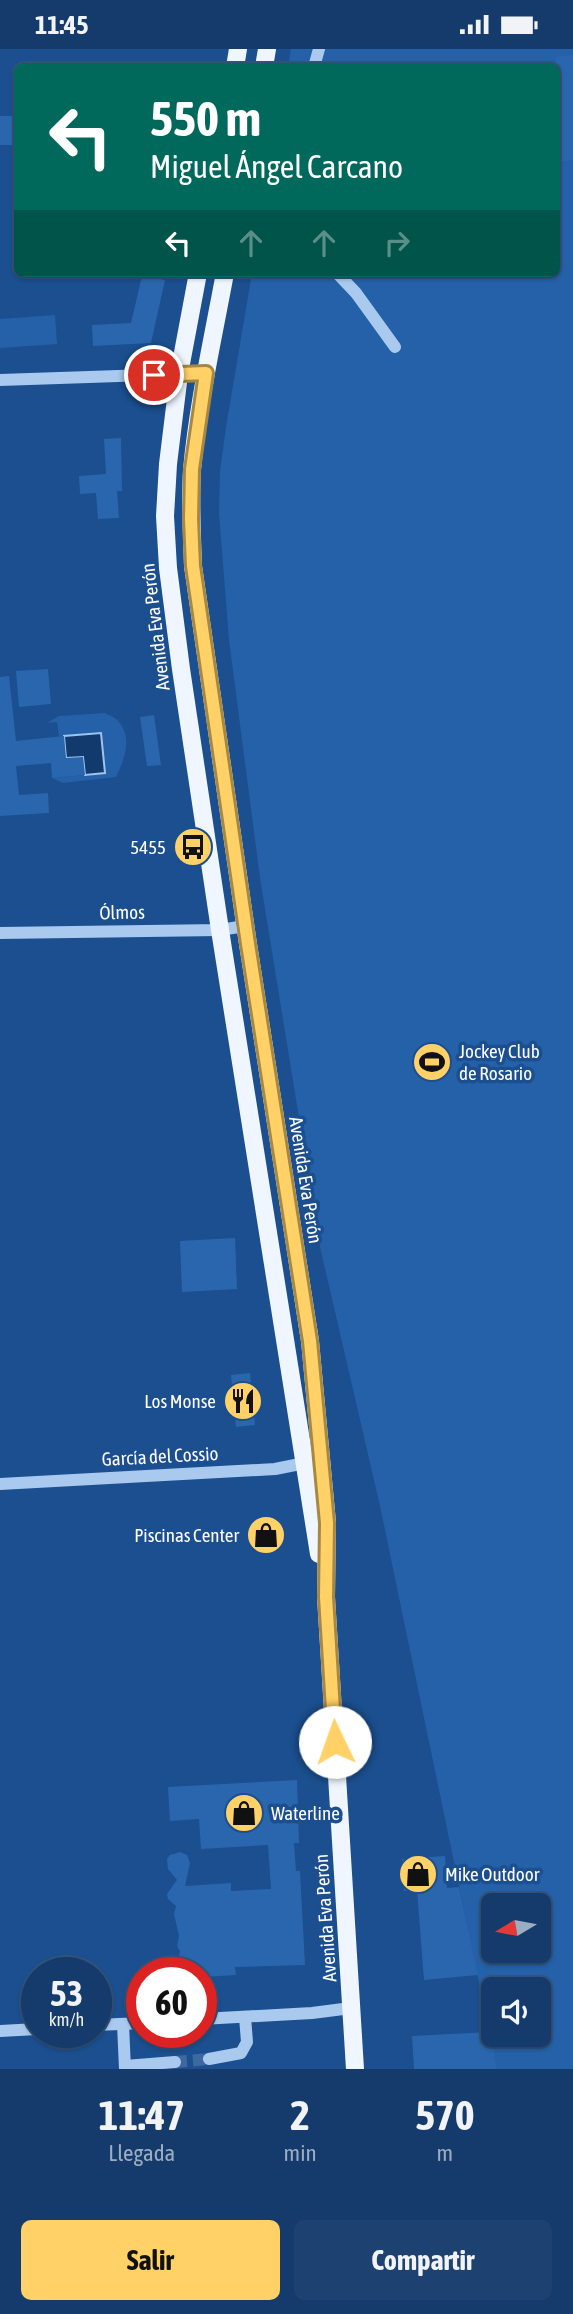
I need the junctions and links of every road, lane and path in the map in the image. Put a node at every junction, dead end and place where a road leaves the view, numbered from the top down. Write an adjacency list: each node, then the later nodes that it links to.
1 (197, 277): 6 (main road, Avenida Eva Perón)
2 (224, 277): 5 (main road, Avenida Eva Perón)
3 (341, 277): 4 (street)
4 (395, 347)
5 (206, 373): 6 (street); 8 (main road, Avenida Eva Perón)
6 (179, 374): 7 (street); 9 (main road, Avenida Eva Perón)
7 (0, 380)
8 (245, 926): 9 (street, Ólmos); 11 (main road, Avenida Eva Perón)
9 (219, 930): 10 (street, Ólmos); 12 (main road, Avenida Eva Perón)
10 (0, 933)
11 (322, 1459): 12 (street, García del Cossio); 14 (main road, Avenida Eva Perón)
12 (303, 1464): 13 (street, García del Cossio); 14 (main road, Avenida Eva Perón)
13 (0, 1484)
14 (326, 1597): 15 (main road, Avenida Eva Perón)
15 (351, 2008): 16 (street); 26 (main road, Avenida Eva Perón)
16 (246, 2017): 17 (street); 23 (street)
17 (217, 2018)
18 (112, 2024): 19 (street)
19 (123, 2024): 20 (street); 25 (street)
20 (126, 2024)
21 (21, 2030): 22 (street)
22 (0, 2031)
23 (209, 2059)
24 (175, 2062): 25 (street)
25 (125, 2067)
26 (355, 2069)

